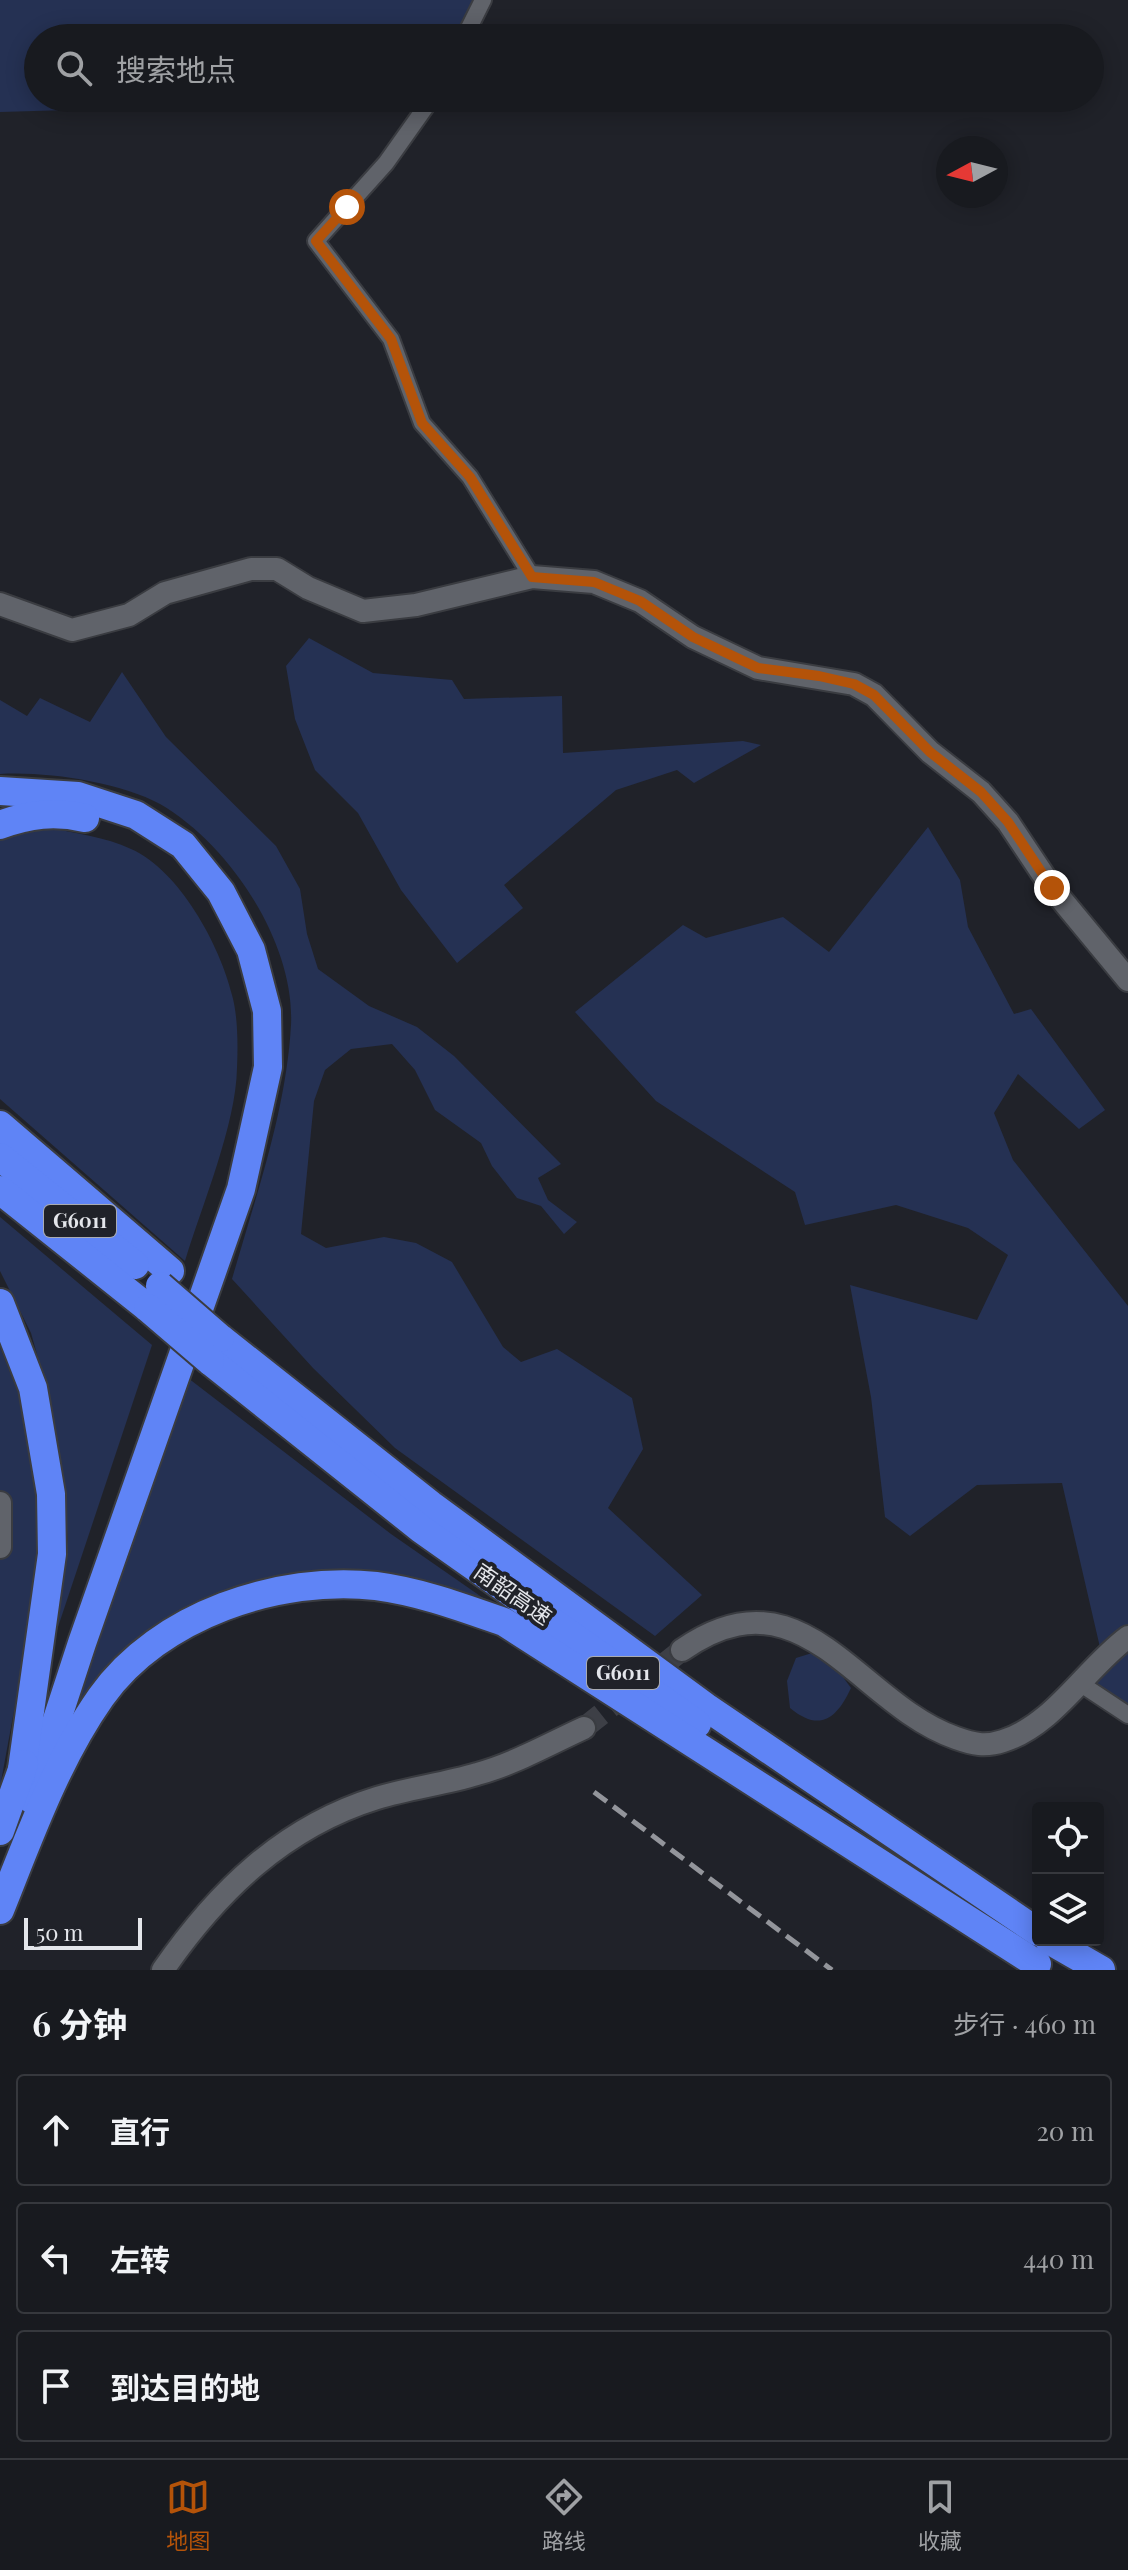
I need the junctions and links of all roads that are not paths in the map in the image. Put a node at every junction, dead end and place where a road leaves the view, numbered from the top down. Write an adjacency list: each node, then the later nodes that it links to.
1 (483, 0): 2 (street)
2 (471, 24)
3 (422, 112): 4 (street)
4 (532, 577): 5 (street); 8 (street)
5 (0, 604)
6 (0, 791): 24 (highway)
7 (0, 825): 22 (highway)
8 (1128, 980)
9 (0, 1125): 12 (highway)
10 (0, 1157): 12 (highway, 南韶高速 / G6011)
11 (0, 1190): 12 (highway, 南韶高速 / G6011)
12 (159, 1288): 14 (highway, 南韶高速 / G6011, bridge); 14 (highway)
13 (0, 1303): 22 (highway)
14 (220, 1340): 25 (highway, 南韶高速 / G6011); 26 (highway, 南韶高速 / G6011)
15 (0, 1503): 16 (street)
16 (0, 1547)
17 (1128, 1637): 19 (street)
18 (682, 1650): 19 (street)
19 (1078, 1682): 20 (street)
20 (1128, 1715)
21 (584, 1728): 27 (street)
22 (21, 1776): 23 (highway)
23 (0, 1831)
24 (5, 1898): 26 (highway)
25 (1032, 1928)
26 (1044, 1958): 28 (highway, 南韶高速 / G6011)
27 (163, 1970)
28 (1101, 1970)

